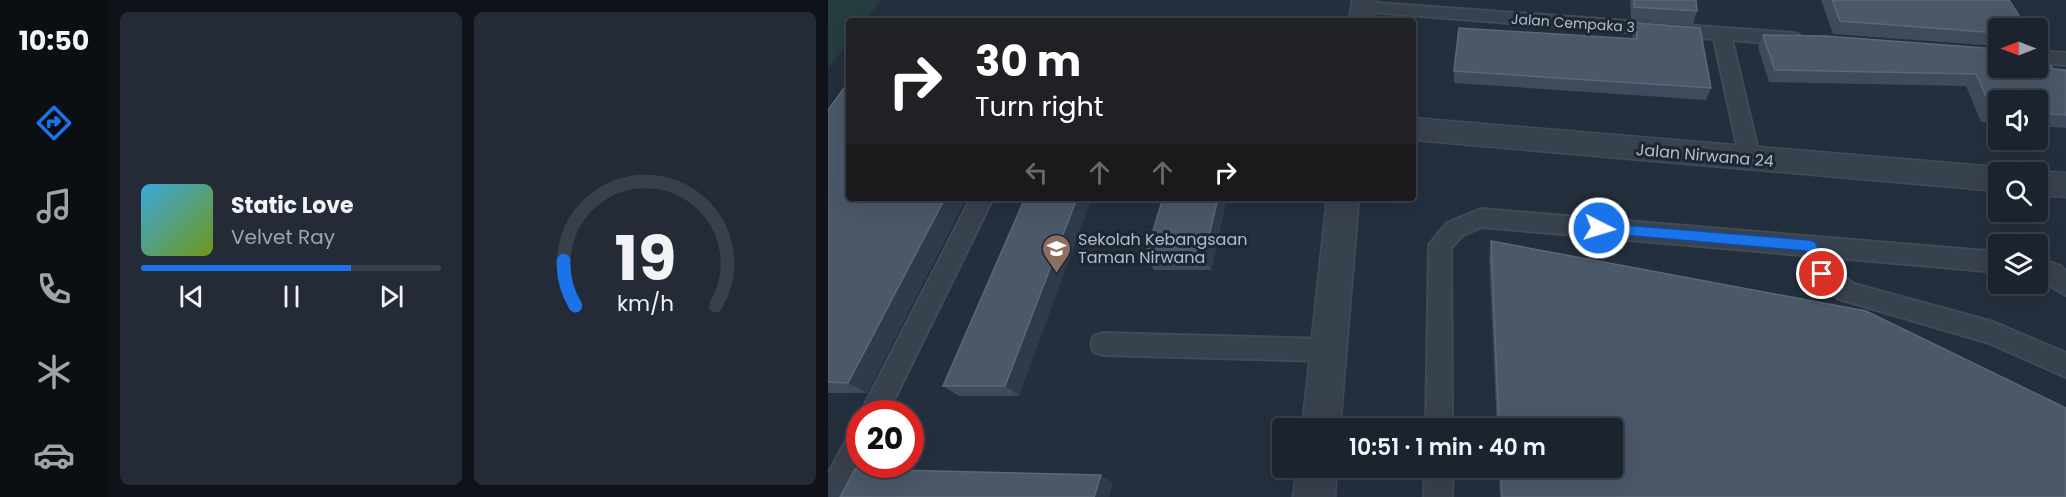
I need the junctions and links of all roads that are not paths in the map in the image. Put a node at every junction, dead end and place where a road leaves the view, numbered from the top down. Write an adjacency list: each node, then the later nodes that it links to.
1 (1363, 9): 2 (lane, Jalan Cempaka 3)
2 (1722, 34): 3 (lane, Jalan Cempaka 3); 7 (lane)
3 (1814, 40)
4 (2048, 58): 5 (lane)
5 (2066, 59)
6 (1416, 129): 7 (street, Jalan Nirwana 24)
7 (1750, 159): 8 (street, Jalan Nirwana 24)
8 (1988, 178)
9 (2048, 184): 10 (street)
10 (2066, 185)
11 (980, 201): 20 (lane)
12 (1343, 201): 18 (street)
13 (1810, 246): 14 (lane); 19 (lane); 22 (lane)
14 (1988, 261)
15 (2048, 272): 16 (lane)
16 (2066, 285)
17 (1103, 344): 18 (lane)
18 (1328, 350): 21 (street)
19 (2066, 365)
20 (880, 400)
21 (1322, 418)
22 (1439, 418)
23 (846, 468): 26 (lane)
24 (1316, 478): 27 (street)
25 (1439, 478): 28 (lane)
26 (831, 497)
27 (1314, 497)
28 (1438, 497)

